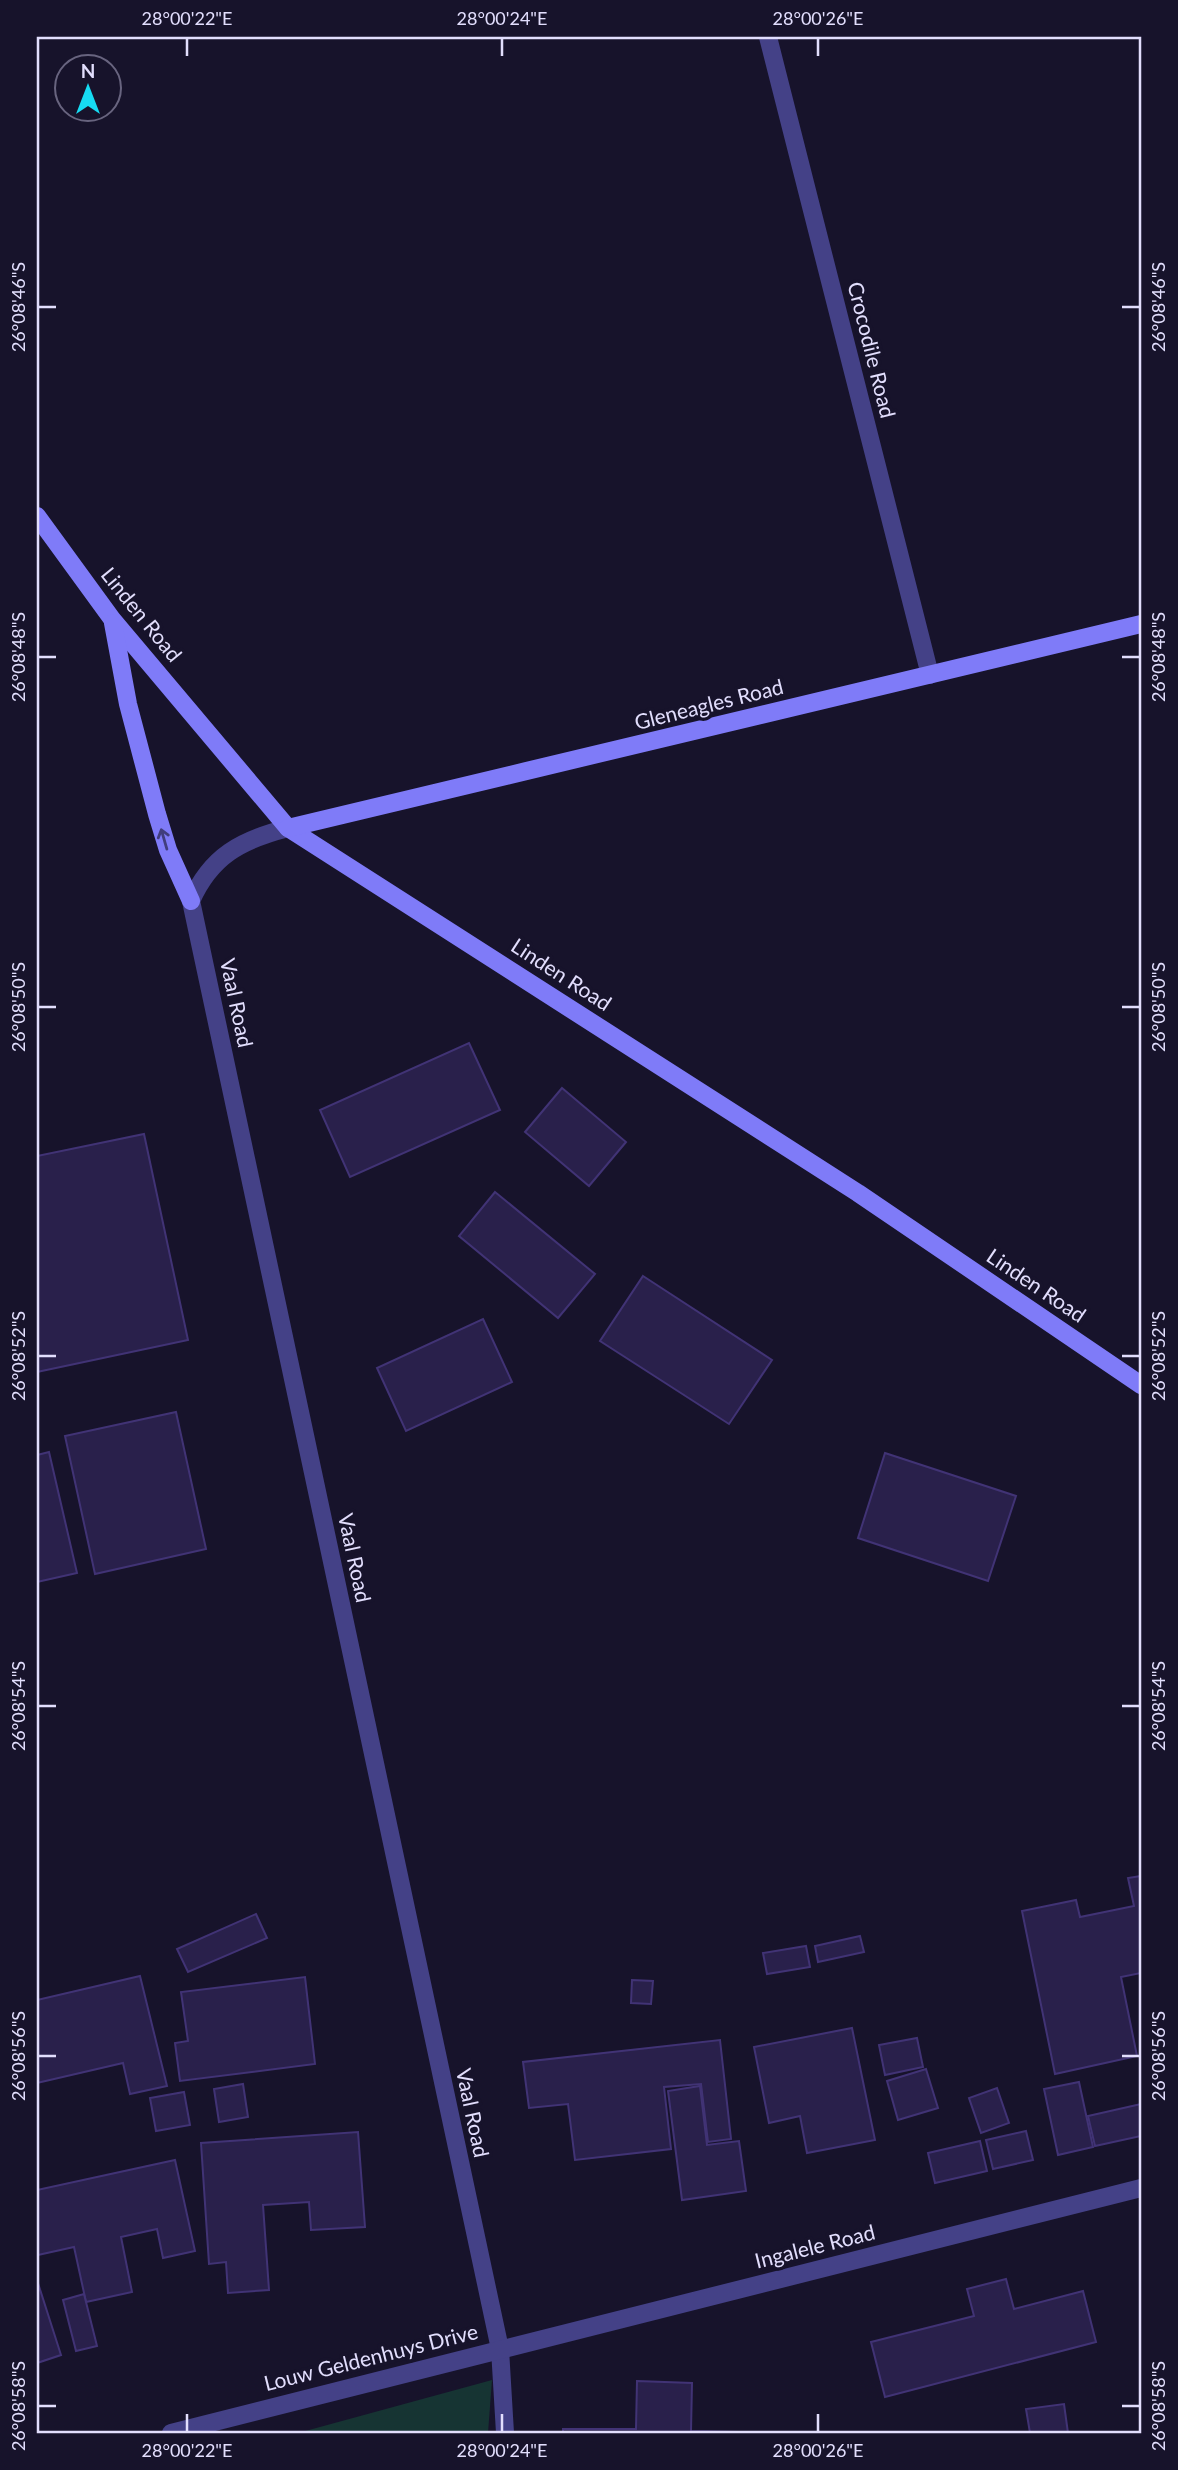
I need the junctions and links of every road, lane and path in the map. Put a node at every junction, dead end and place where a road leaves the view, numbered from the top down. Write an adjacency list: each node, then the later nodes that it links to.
1 (768, 37): 5 (street, Crocodile Road)
2 (37, 516): 3 (main road, Linden Road)
3 (112, 619): 6 (main road, Linden Road); 7 (main road, one-way to 3)
4 (1141, 624): 5 (main road, Gleneagles Road)
5 (930, 675): 6 (main road, Gleneagles Road)
6 (288, 828): 7 (street); 8 (main road, Linden Road)
7 (191, 901): 10 (street, Vaal Road)
8 (1141, 1385)
9 (1141, 2189): 10 (street, Ingalele Road)
10 (500, 2349): 11 (street, Louw Geldenhuys Drive); 12 (street, Louw Geldenhuys Drive)
11 (171, 2433)
12 (505, 2433)

